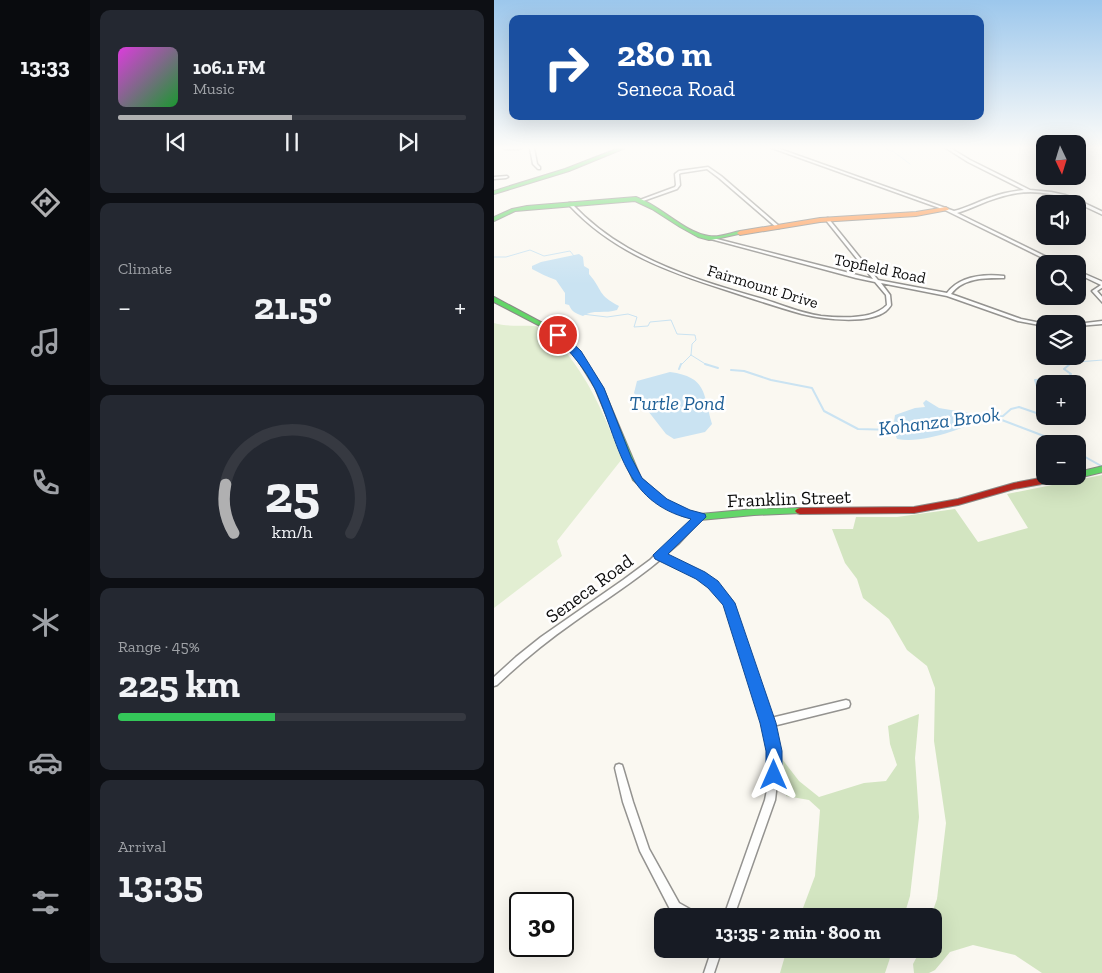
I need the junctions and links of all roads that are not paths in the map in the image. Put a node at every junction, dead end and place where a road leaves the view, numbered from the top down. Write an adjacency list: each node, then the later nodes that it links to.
1 (661, 193): 6 (street)
2 (739, 193): 12 (street)
3 (904, 193): 8 (street)
4 (1016, 193): 8 (street)
5 (1057, 193): 9 (street)
6 (642, 200): 7 (main road); 13 (main road)
7 (570, 204): 10 (main road); 17 (street, Fairmount Drive)
8 (951, 210): 11 (main road); 14 (street)
9 (1102, 214)
10 (494, 219)
11 (827, 219): 12 (main road); 17 (street, Fairmount Drive)
12 (778, 227): 13 (main road)
13 (709, 238): 17 (street, Topfield Road)
14 (1041, 255)
15 (1086, 276): 18 (street)
16 (1002, 277): 19 (street)
17 (875, 280): 19 (street, Topfield Road)
18 (1102, 285): 21 (street)
19 (948, 295): 23 (street, Topfield Road)
20 (494, 300): 28 (main road, Franklin Street)
21 (1102, 302)
22 (1102, 322): 24 (street)
23 (1036, 323)
24 (1086, 324)
25 (1102, 469): 26 (main road)
26 (1086, 473)
27 (1036, 482): 28 (main road, Franklin Street)
28 (700, 517): 29 (street, Seneca Road)
29 (659, 555): 30 (street, Seneca Road); 32 (street)
30 (494, 682)
31 (846, 704): 32 (street)
32 (768, 723): 35 (street)
33 (619, 768): 34 (street)
34 (678, 908)
35 (732, 908)
36 (714, 958): 37 (street)
37 (709, 973)

